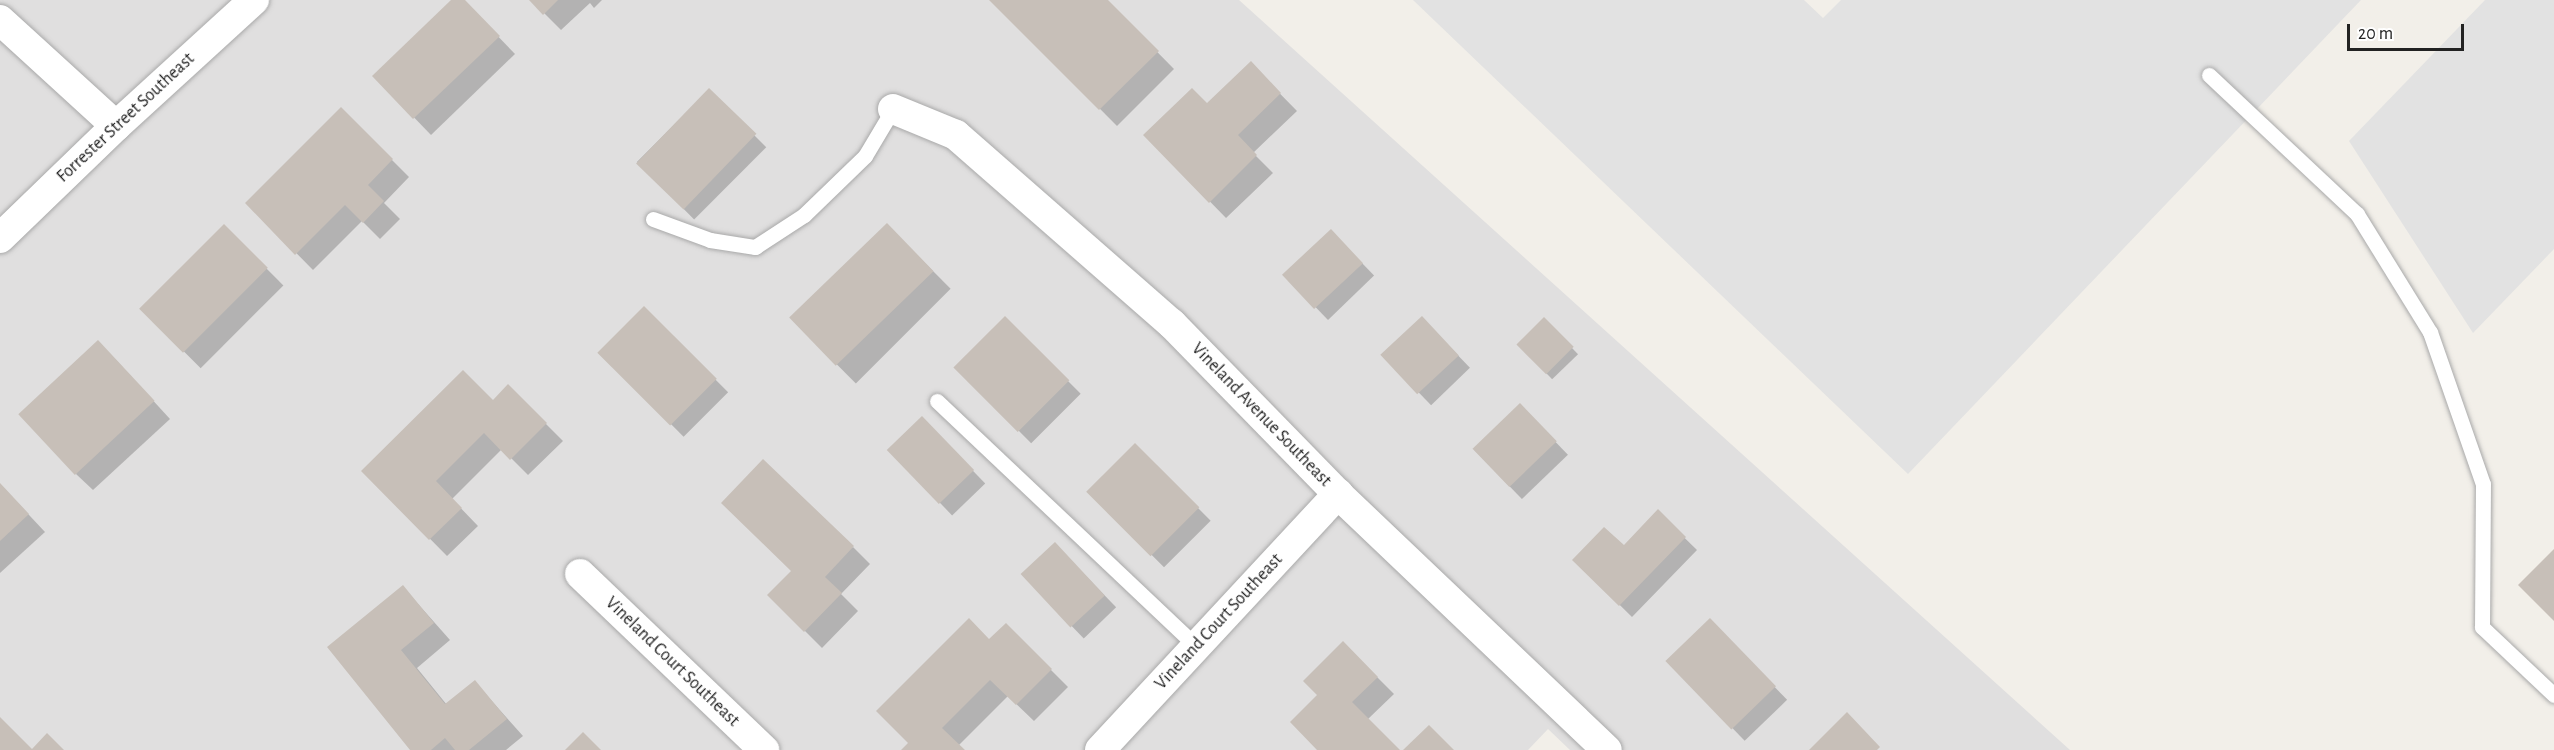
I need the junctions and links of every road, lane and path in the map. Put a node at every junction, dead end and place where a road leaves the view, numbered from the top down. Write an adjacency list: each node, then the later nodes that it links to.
1 (254, 0): 5 (street, Forrester Street Southeast)
2 (0, 20): 5 (street)
3 (2209, 75): 12 (lane)
4 (893, 109): 6 (lane); 9 (street, Vineland Avenue Southeast)
5 (117, 126): 7 (street, Forrester Street Southeast)
6 (653, 219)
7 (0, 238)
8 (937, 401): 11 (lane)
9 (1338, 494): 11 (street, Vineland Court Southeast); 15 (street, Vineland Avenue Southeast)
10 (580, 574): 13 (street, Vineland Court Southeast)
11 (1196, 646): 14 (street, Vineland Court Southeast)
12 (2554, 695)
13 (764, 750)
14 (1100, 750)
15 (1607, 750)

